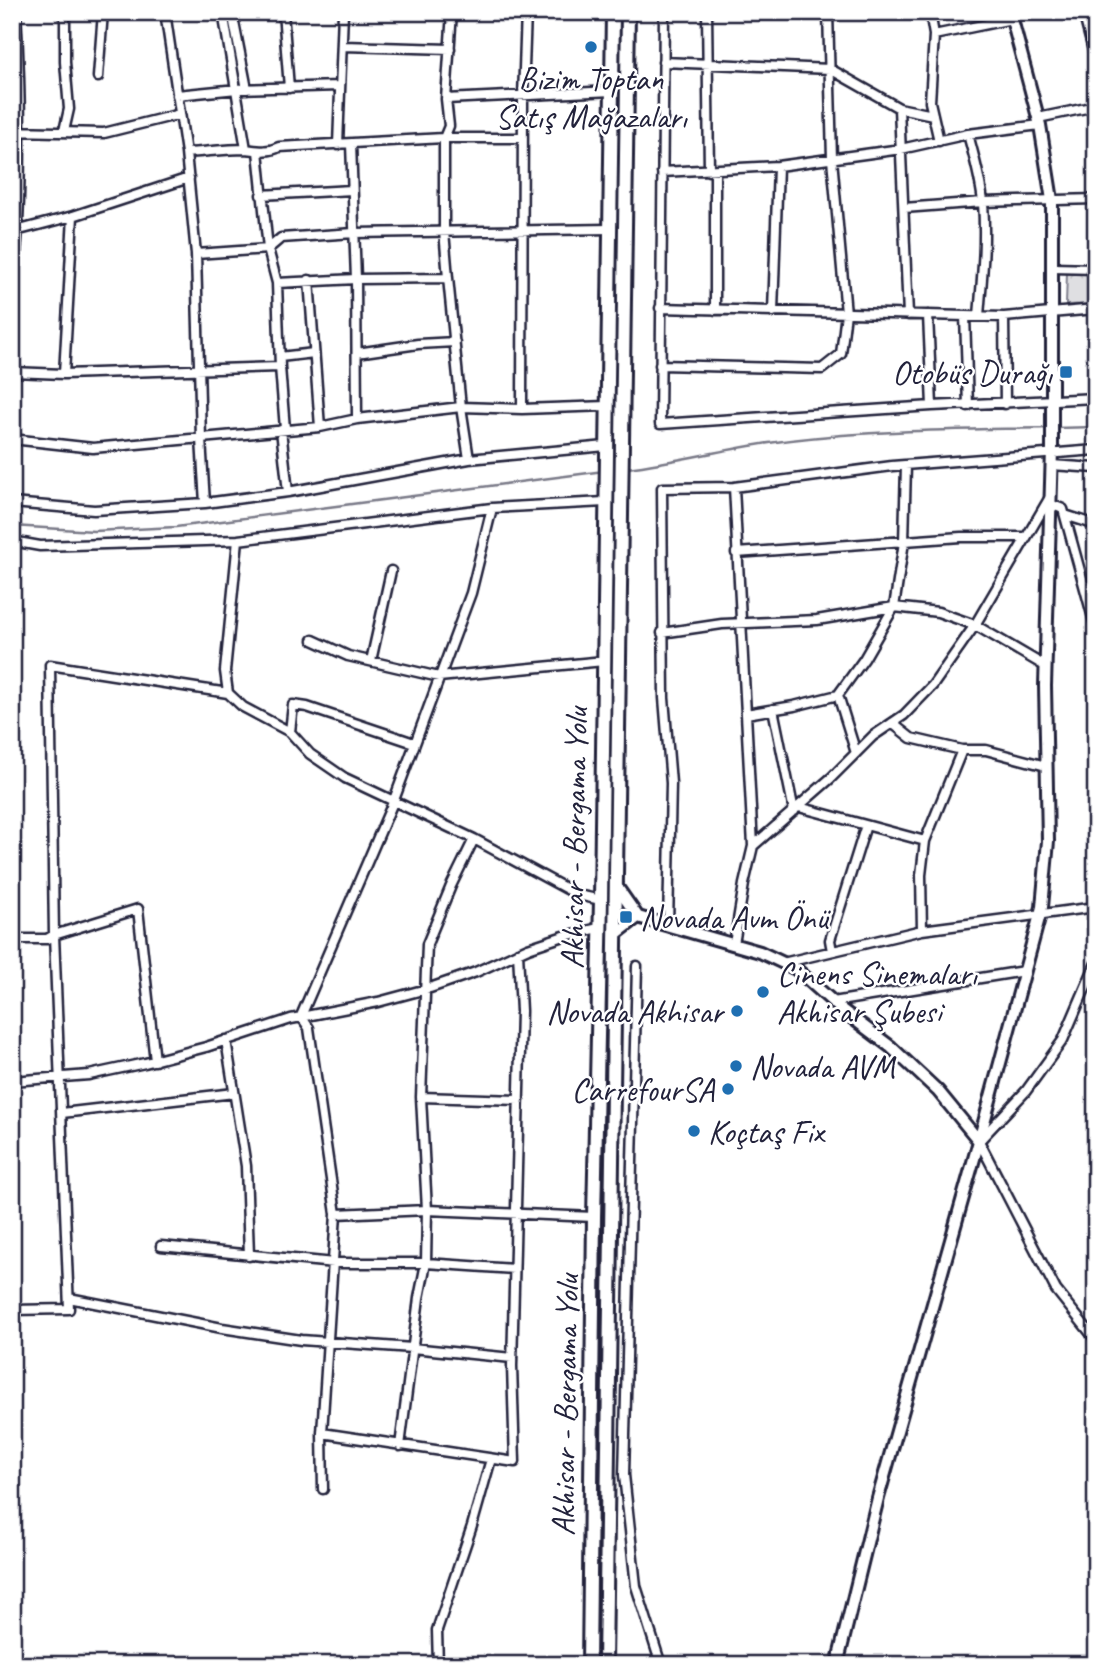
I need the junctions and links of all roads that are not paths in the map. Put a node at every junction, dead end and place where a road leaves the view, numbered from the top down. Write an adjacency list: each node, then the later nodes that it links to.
1 (16, 12): 40 (street)
2 (65, 12): 41 (street)
3 (103, 12): 26 (street)
4 (165, 12): 32 (street)
5 (223, 12): 29 (street)
6 (232, 12): 30 (street)
7 (283, 12): 28 (street)
8 (343, 12): 20 (street)
9 (452, 12): 21 (street)
10 (526, 12): 33 (street)
11 (613, 12): 31 (main road, Akhisar - Bergama Yolu)
12 (628, 12): 157 (main road, Akhisar - Bergama Yolu)
13 (664, 12): 22 (street)
14 (708, 12): 23 (street)
15 (828, 12): 25 (street)
16 (930, 12): 19 (street)
17 (1083, 12): 24 (street)
18 (1011, 15): 19 (street); 39 (street)
19 (934, 35): 38 (street)
20 (343, 46): 21 (street); 27 (street)
21 (450, 49): 34 (street)
22 (663, 62): 23 (street); 55 (street)
23 (708, 62): 25 (street); 54 (street)
24 (1096, 62)
25 (830, 69): 36 (street); 52 (street)
26 (98, 76)
27 (339, 86): 28 (street); 47 (street)
28 (289, 88): 30 (street)
29 (237, 89): 30 (street); 32 (street); 48 (street)
30 (247, 89)
31 (612, 91): 33 (street); 65 (main road, Akhisar - Bergama Yolu)
32 (177, 95): 37 (street)
33 (523, 97): 34 (street); 44 (street)
34 (446, 99): 43 (street)
35 (1096, 106): 39 (street)
36 (899, 108): 38 (street); 49 (street)
37 (180, 114): 41 (street); 51 (street)
38 (933, 115): 45 (street)
39 (1039, 121): 42 (street); 60 (street)
40 (16, 130): 41 (street); 67 (street)
41 (64, 131)
42 (968, 134): 45 (street); 61 (street)
43 (444, 138): 44 (street); 46 (street); 66 (street)
44 (523, 138): 64 (street)
45 (940, 141): 49 (street)
46 (351, 144): 47 (street); 57 (street)
47 (338, 145): 50 (street)
48 (246, 149): 50 (street); 51 (street)
49 (901, 149): 52 (street); 62 (street)
50 (258, 151): 58 (street)
51 (186, 153): 56 (street)
52 (832, 159): 53 (street); 83 (street)
53 (778, 166): 54 (street); 81 (street)
54 (712, 171): 55 (street); 80 (street)
55 (662, 172): 78 (street)
56 (189, 178): 63 (street); 70 (street)
57 (352, 190): 58 (street); 68 (street)
58 (261, 195): 69 (street)
59 (1096, 199): 60 (street)
60 (1052, 200): 61 (street); 71 (street)
61 (983, 202): 62 (street); 87 (street)
62 (904, 208): 84 (street)
63 (73, 216): 67 (street); 96 (street)
64 (523, 229): 65 (street); 66 (street); 104 (street)
65 (610, 229): 100 (main road, Akhisar - Bergama Yolu)
66 (444, 231): 68 (street); 73 (street)
67 (16, 232): 77 (street)
68 (354, 233): 69 (street); 74 (street)
69 (268, 249): 70 (street); 76 (street)
70 (196, 254): 94 (street)
71 (1053, 268): 72 (street); 82 (street)
72 (1096, 269)
73 (447, 278): 74 (street); 89 (street)
74 (356, 279): 75 (street); 91 (street)
75 (309, 281): 76 (street); 90 (street)
76 (277, 283): 92 (street)
77 (12, 303)
78 (660, 308): 80 (street); 93 (street)
79 (1096, 309): 82 (street)
80 (715, 310): 81 (street)
81 (773, 312): 83 (street)
82 (1052, 312): 88 (street); 98 (street)
83 (846, 313): 84 (street); 93 (street)
84 (908, 315): 85 (street)
85 (928, 315): 86 (street); 101 (street)
86 (965, 316): 87 (street); 102 (street)
87 (979, 316): 88 (street)
88 (1004, 317): 99 (street)
89 (455, 342): 91 (street); 103 (street)
90 (314, 352): 92 (street); 106 (street)
91 (357, 353): 105 (street)
92 (280, 362): 94 (street); 107 (street)
93 (660, 365): 101 (street)
94 (199, 370): 96 (street); 109 (street)
95 (12, 372): 96 (street)
96 (64, 374)
97 (1096, 398): 98 (street)
98 (1051, 401): 99 (street); 112 (street)
99 (1005, 404): 102 (street)
100 (607, 406): 104 (street); 111 (main road, Akhisar - Bergama Yolu)
101 (933, 406): 102 (street)
102 (968, 406)
103 (461, 407): 104 (street); 105 (street); 113 (street)
104 (522, 409)
105 (357, 419): 106 (street)
106 (320, 427): 107 (street)
107 (283, 429): 109 (street); 117 (street)
108 (12, 439): 109 (street)
109 (201, 439): 121 (street)
110 (1096, 450): 112 (street)
111 (606, 452): 113 (street); 118 (main road, Akhisar - Bergama Yolu)
112 (1052, 456): 114 (street); 115 (street); 119 (street)
113 (470, 458): 117 (street)
114 (906, 465): 116 (street); 128 (street)
115 (1096, 468)
116 (734, 487): 129 (street); 135 (street)
117 (288, 492): 121 (street)
118 (605, 496): 122 (street); 138 (main road, Akhisar - Bergama Yolu)
119 (1050, 500): 123 (street); 125 (street); 139 (street)
120 (12, 503): 121 (street)
121 (205, 503)
122 (492, 508): 126 (street); 140 (street)
123 (1065, 515): 124 (street); 134 (street)
124 (1096, 525)
125 (1027, 537): 128 (street); 133 (street)
126 (238, 540): 127 (street); 141 (street)
127 (12, 541)
128 (904, 542): 129 (street); 131 (street)
129 (736, 553): 132 (street)
130 (391, 571): 137 (street)
131 (894, 607): 132 (street); 133 (street); 142 (street)
132 (743, 623): 135 (street); 144 (street)
133 (975, 625): 139 (street); 145 (street)
134 (1096, 629)
135 (662, 633): 162 (street)
136 (313, 640): 137 (street)
137 (371, 661): 140 (street)
138 (604, 661): 140 (street); 158 (main road, Akhisar - Bergama Yolu)
139 (1045, 666): 150 (street)
140 (439, 677): 147 (street)
141 (228, 693): 146 (street); 166 (street)
142 (838, 695): 143 (street); 149 (street)
143 (774, 709): 144 (street); 152 (street)
144 (746, 714): 156 (street)
145 (892, 723): 148 (street); 149 (street)
146 (290, 732): 147 (street); 151 (street)
147 (414, 743): 151 (street)
148 (962, 750): 150 (street); 155 (street)
149 (856, 753): 152 (street)
150 (1046, 766): 160 (street)
151 (394, 800): 154 (street); 177 (street)
152 (797, 809): 153 (street); 156 (street)
153 (866, 825): 155 (street); 169 (street)
154 (474, 839): 158 (street); 175 (street)
155 (925, 841): 164 (street)
156 (753, 846): 168 (street)
157 (617, 887): 161 (street); 165 (main road, Akhisar - Bergama Yolu)
158 (601, 900): 163 (main road, Akhisar - Bergama Yolu)
159 (1096, 907): 160 (street)
160 (1039, 916): 164 (street); 174 (street)
161 (638, 918): 162 (street); 165 (street)
162 (668, 926): 168 (street)
163 (599, 928): 170 (street); 190 (main road, Akhisar - Bergama Yolu)
164 (922, 930): 169 (street)
165 (616, 934): 208 (main road, Akhisar - Bergama Yolu)
166 (54, 935): 167 (street); 179 (street); 180 (street)
167 (21, 939)
168 (734, 944): 171 (street)
169 (832, 951): 171 (street)
170 (518, 953): 175 (street); 184 (street)
171 (783, 963): 176 (street)
172 (1096, 963): 186 (street)
173 (637, 965): 209 (street)
174 (1024, 971): 176 (street); 186 (street)
175 (426, 989): 177 (street); 183 (street)
176 (834, 1002): 186 (street)
177 (301, 1016): 178 (street); 188 (street)
178 (226, 1040): 179 (street); 182 (street)
179 (155, 1061): 180 (street)
180 (61, 1077): 181 (street); 185 (street)
181 (12, 1081)
182 (234, 1093): 185 (street); 192 (street)
183 (421, 1097): 184 (street); 187 (street)
184 (519, 1100): 189 (street)
185 (62, 1113): 196 (street)
186 (979, 1141): 198 (street); 210 (street)
187 (427, 1210): 188 (street); 189 (street); 194 (street)
188 (336, 1214): 193 (street)
189 (515, 1214): 190 (street); 195 (street)
190 (594, 1217): 207 (main road, Akhisar - Bergama Yolu)
191 (161, 1247): 192 (street)
192 (248, 1256): 193 (street)
193 (334, 1263): 194 (street); 199 (street)
194 (426, 1263): 195 (street); 200 (street)
195 (514, 1269): 201 (street)
196 (68, 1297): 197 (street); 199 (street)
197 (12, 1310)
198 (1096, 1339)
199 (329, 1342): 200 (street); 202 (street)
200 (412, 1348): 201 (street); 203 (street)
201 (512, 1358): 204 (street)
202 (322, 1433): 203 (street); 205 (street)
203 (400, 1446): 204 (street)
204 (491, 1459): 206 (street)
205 (323, 1489)
206 (438, 1665)
207 (589, 1665)
208 (604, 1665)
209 (661, 1665)
210 (837, 1665)

